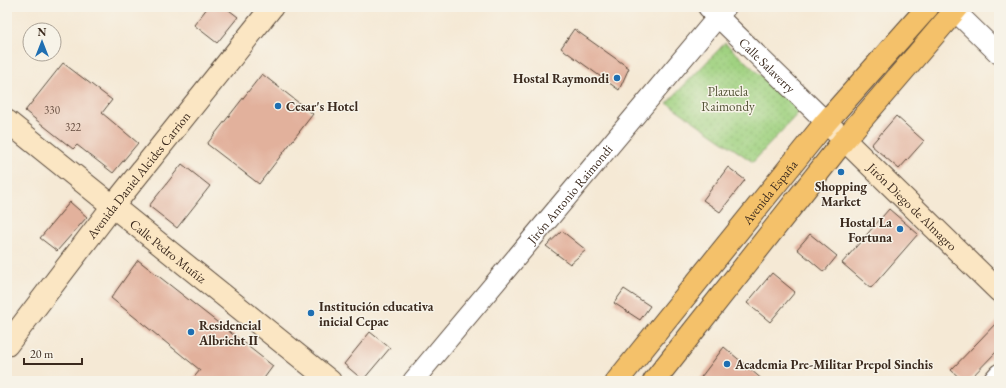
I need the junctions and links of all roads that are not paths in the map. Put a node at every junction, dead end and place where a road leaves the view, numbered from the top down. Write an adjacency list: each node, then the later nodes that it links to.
1 (272, 7): 9 (street, Avenida Daniel Alcides Carrion)
2 (928, 7): 7 (main road, Avenida España)
3 (957, 9): 5 (street); 8 (main road, Avenida España)
4 (718, 10): 7 (street, Calle Salaverry); 14 (street, Jirón Antonio Raimondi)
5 (999, 54)
6 (7, 121): 9 (street, Calle Pedro Muñiz)
7 (826, 122): 8 (street, Jirón Diego de Almagro); 15 (main road, Avenida España)
8 (844, 140): 10 (street, Jirón Diego de Almagro); 16 (main road, Avenida España)
9 (113, 206): 11 (street, Avenida Daniel Alcides Carrion); 13 (street, Calle Pedro Muñiz)
10 (999, 291)
11 (7, 345)
12 (999, 374): 17 (street)
13 (330, 381)
14 (413, 381)
15 (617, 381)
16 (654, 381)
17 (993, 381)

